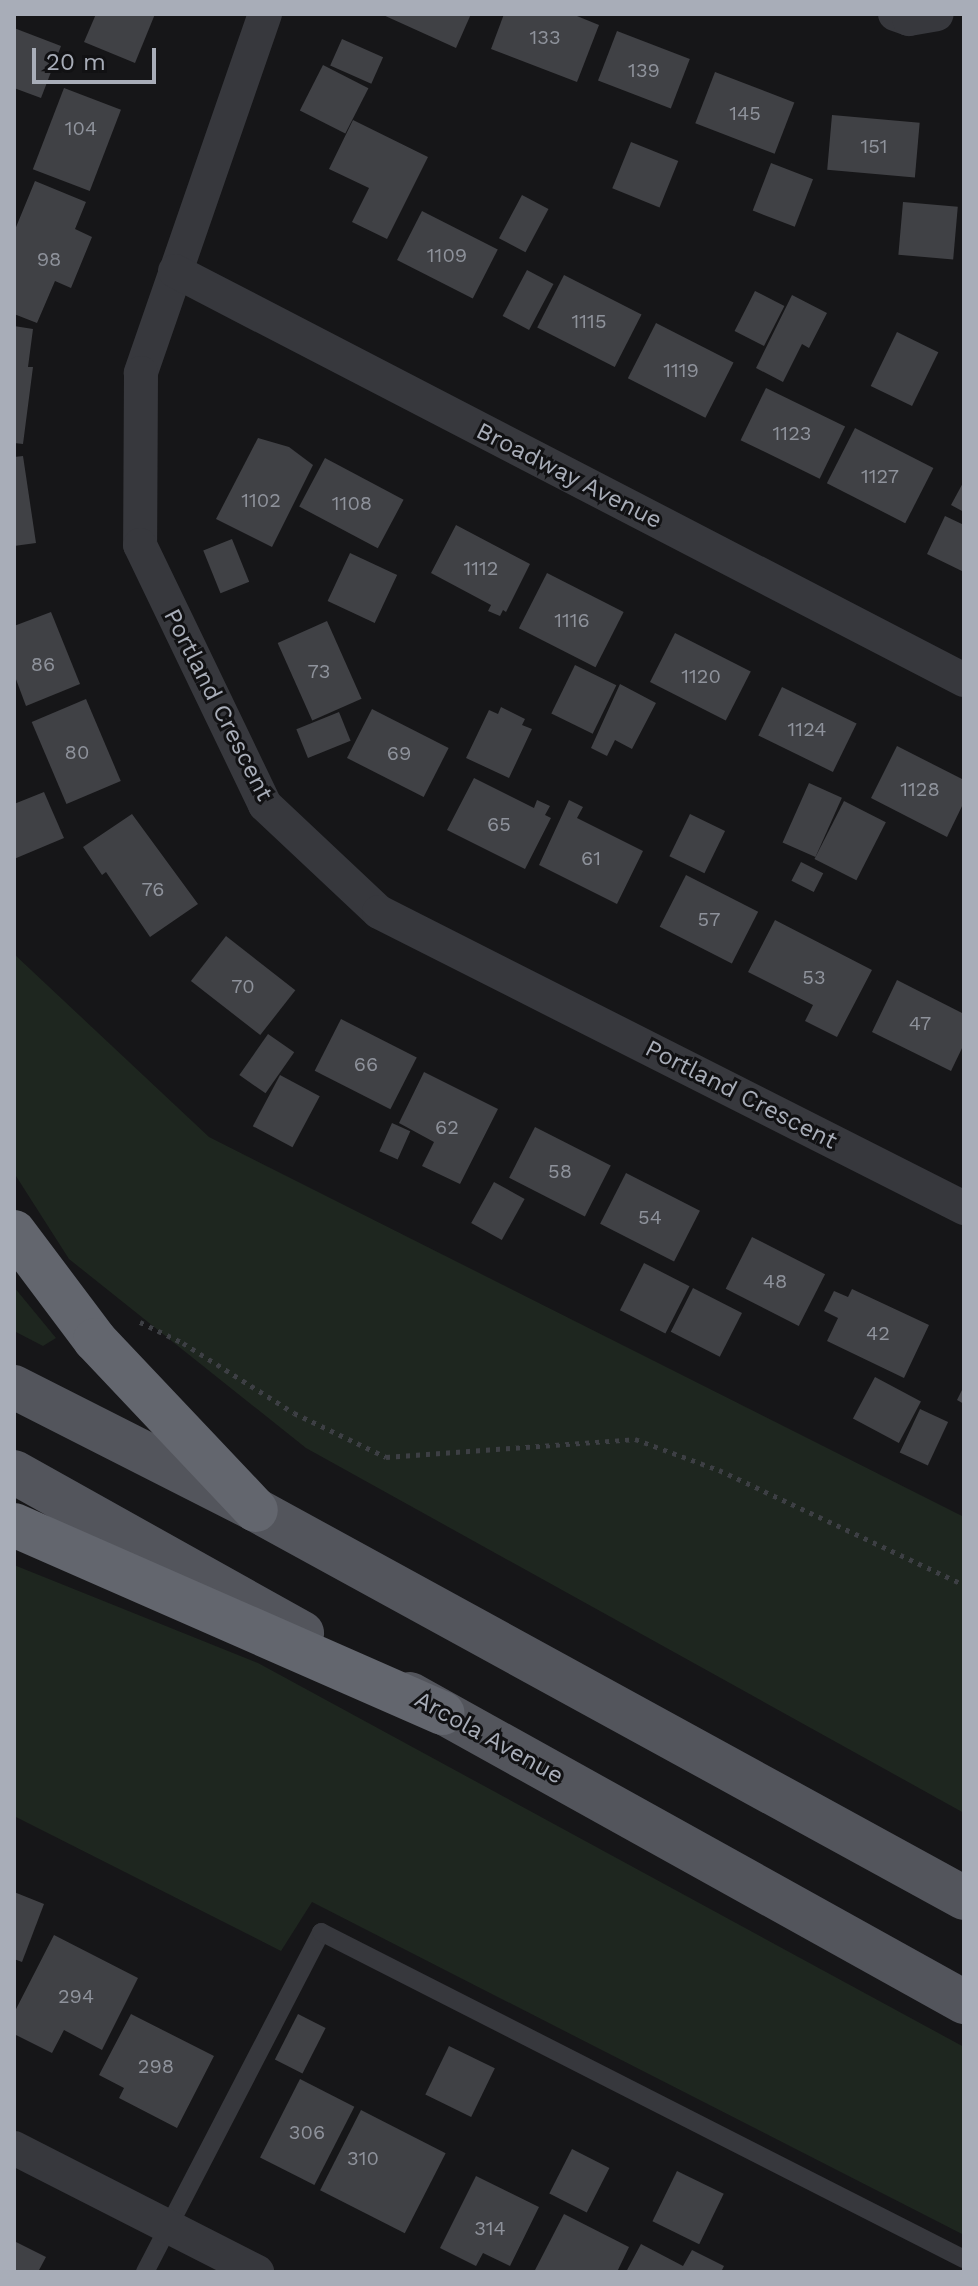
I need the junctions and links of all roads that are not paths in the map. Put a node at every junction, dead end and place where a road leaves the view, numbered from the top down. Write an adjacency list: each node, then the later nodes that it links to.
1 (265, 14): 4 (street, Portland Crescent)
2 (895, 14): 3 (street)
3 (937, 14)
4 (175, 271): 5 (street, Broadway Avenue); 6 (street, Portland Crescent)
5 (964, 680)
6 (964, 1208)
7 (14, 1232): 10 (highway)
8 (14, 1387): 10 (main road)
9 (14, 1472): 12 (main road, Arcola Avenue)
10 (256, 1510): 13 (main road)
11 (14, 1525): 12 (highway)
12 (443, 1713): 14 (main road, Arcola Avenue)
13 (964, 1898)
14 (964, 2002)
15 (14, 2148): 16 (street)
16 (168, 2226): 17 (lane); 18 (lane); 19 (street)
17 (964, 2259)
18 (145, 2272)
19 (257, 2272)

